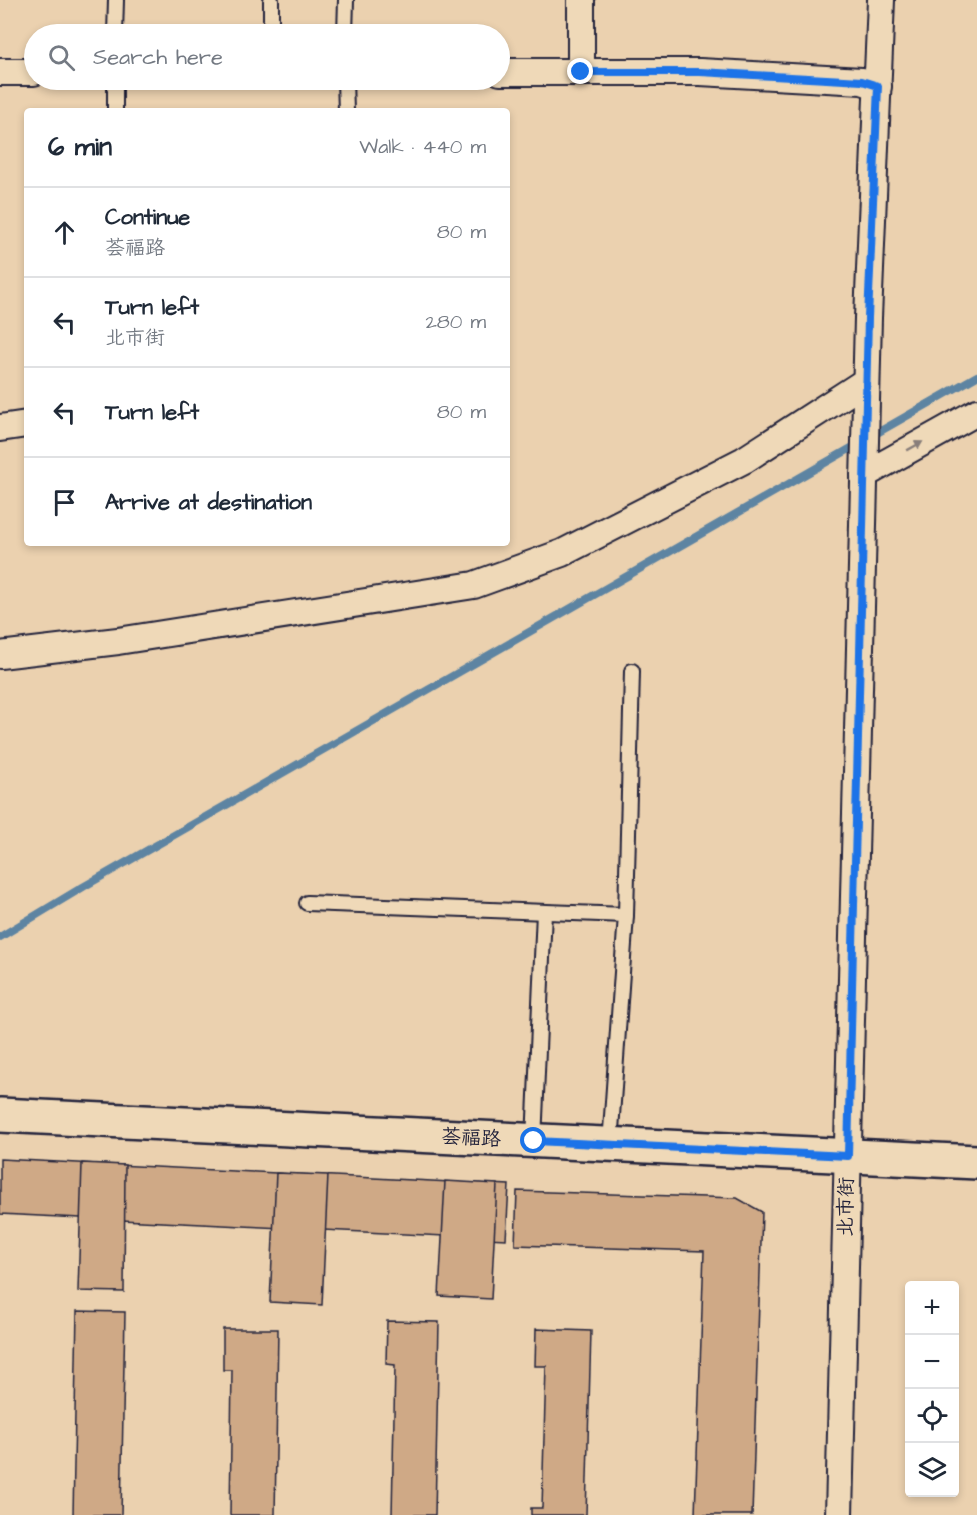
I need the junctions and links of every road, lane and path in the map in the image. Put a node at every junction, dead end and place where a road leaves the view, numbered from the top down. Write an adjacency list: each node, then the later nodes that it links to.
1 (116, 0): 6 (lane)
2 (271, 0): 7 (lane)
3 (346, 0): 8 (lane)
4 (581, 0): 12 (street)
5 (881, 0): 13 (street, 北市街)
6 (115, 24)
7 (271, 24)
8 (345, 24)
9 (0, 72): 10 (street)
10 (24, 72)
11 (510, 72): 12 (street)
12 (581, 72): 13 (street)
13 (878, 86): 18 (street, 北市街)
14 (115, 90): 16 (lane)
15 (345, 90): 17 (lane)
16 (115, 108)
17 (346, 108)
18 (866, 381): 22 (street, 北市街); 23 (street)
19 (977, 412): 22 (street, one-way to 19)
20 (24, 424): 21 (street)
21 (0, 428)
22 (864, 474): 31 (street, 北市街)
23 (0, 655)
24 (632, 671): 27 (lane)
25 (307, 903): 26 (lane)
26 (544, 912): 27 (lane); 29 (lane)
27 (626, 915): 30 (lane)
28 (0, 1115): 29 (street, 荟福路)
29 (534, 1141): 30 (street, 荟福路)
30 (610, 1145): 31 (street, 荟福路)
31 (848, 1156): 32 (street, 荟福路); 33 (street, 北市街)
32 (977, 1162)
33 (839, 1515)

